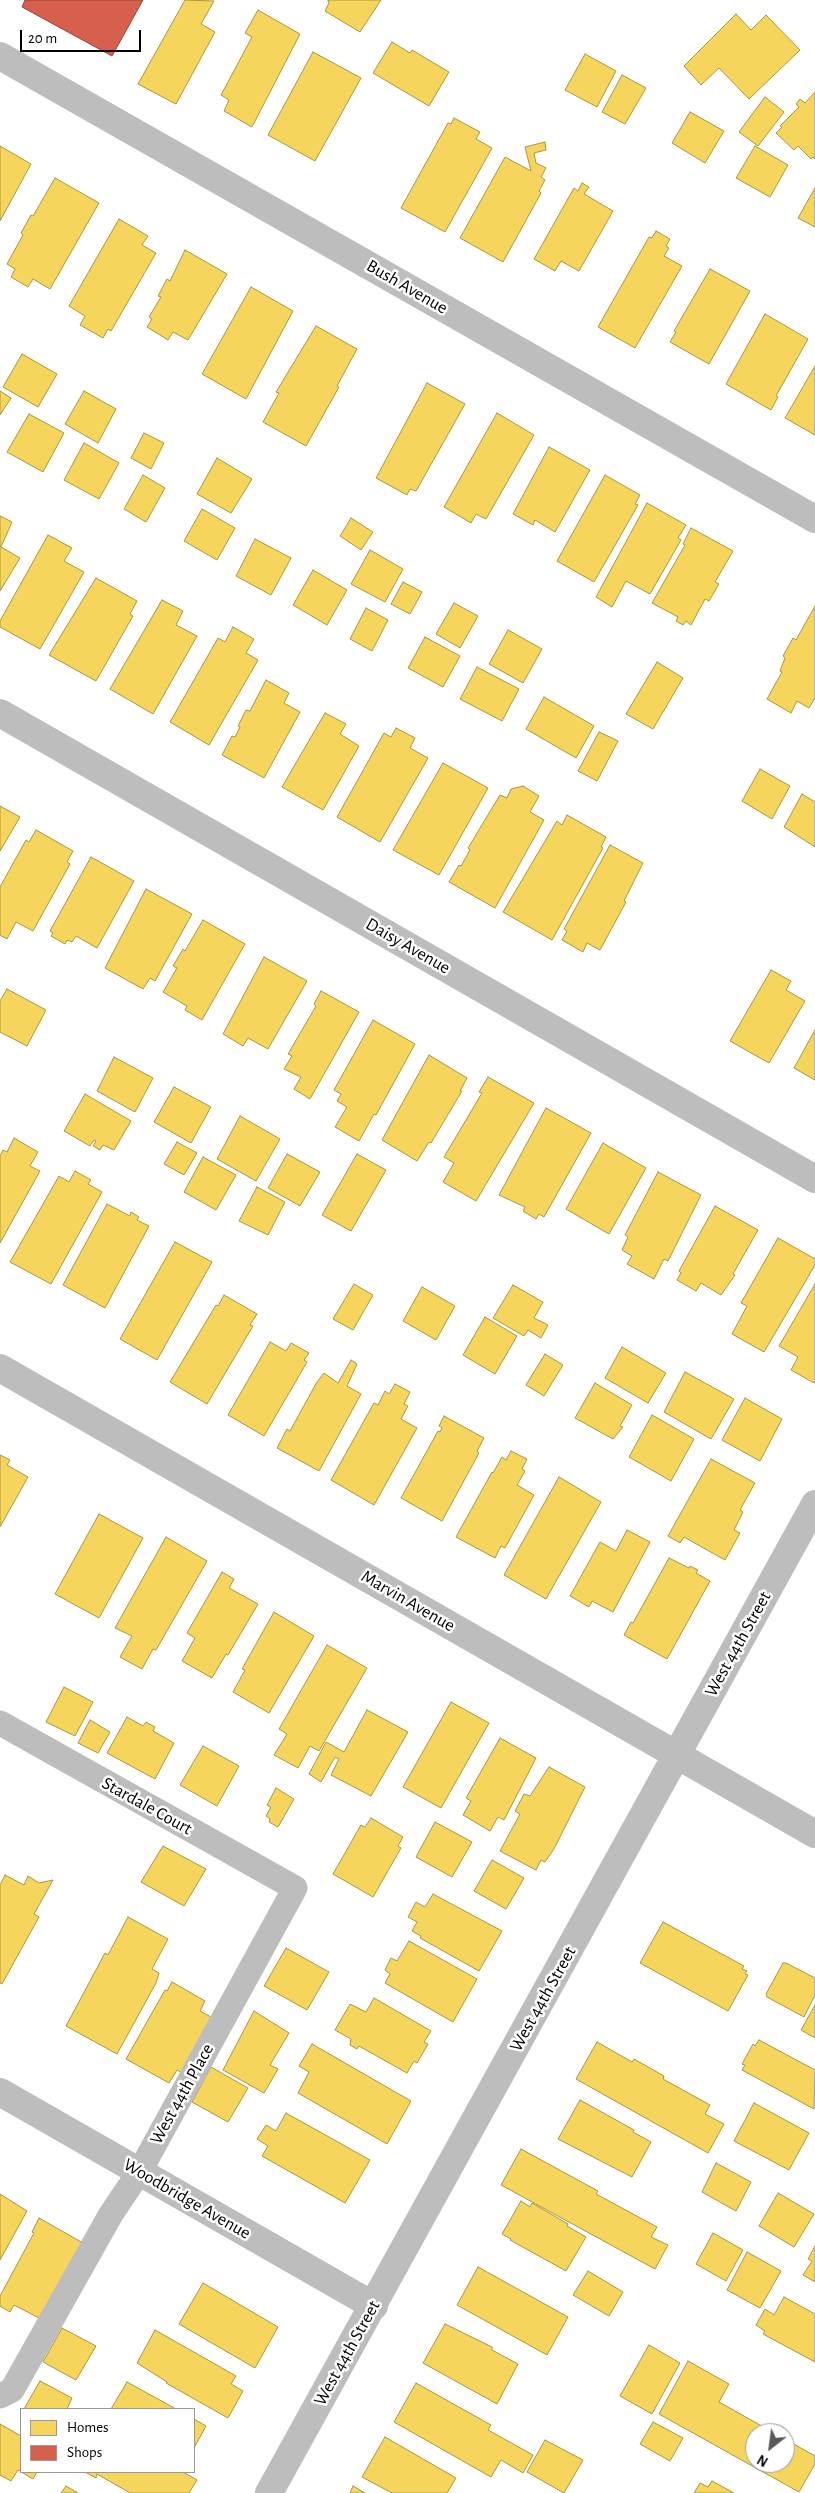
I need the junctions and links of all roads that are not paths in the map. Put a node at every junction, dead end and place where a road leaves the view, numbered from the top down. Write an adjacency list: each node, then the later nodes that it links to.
1 (0, 56): 2 (street, Bush Avenue)
2 (815, 519)
3 (0, 713): 4 (street, Daisy Avenue)
4 (815, 1179)
5 (0, 1368): 8 (street, Marvin Avenue)
6 (815, 1504): 8 (street, West 44th Street)
7 (0, 1723): 10 (lane, Stardale Court)
8 (678, 1755): 9 (street, Marvin Avenue); 13 (street, West 44th Street)
9 (815, 1834)
10 (295, 1888): 12 (lane, West 44th Place)
11 (0, 2092): 12 (street, Woodbridge Avenue)
12 (140, 2171): 13 (street, Woodbridge Avenue); 14 (lane, West 44th Place)
13 (374, 2306): 15 (street, West 44th Street)
14 (0, 2396)
15 (269, 2493)

